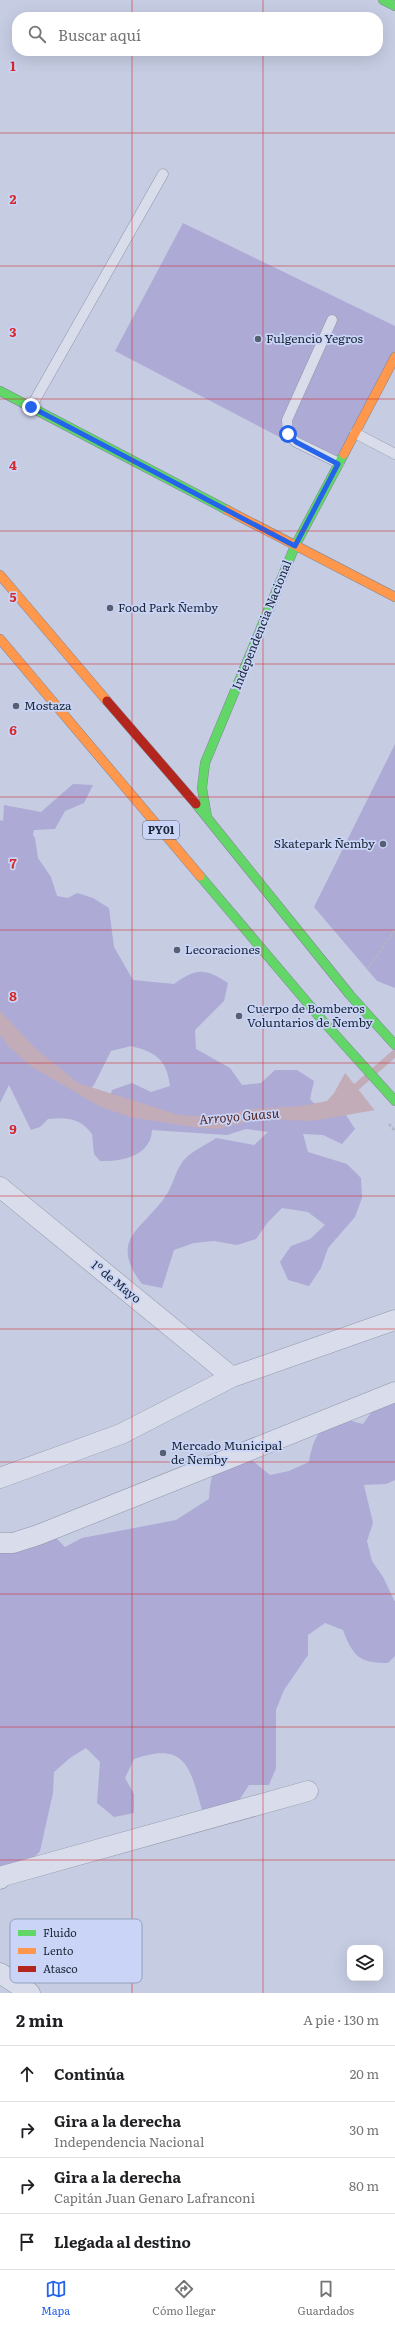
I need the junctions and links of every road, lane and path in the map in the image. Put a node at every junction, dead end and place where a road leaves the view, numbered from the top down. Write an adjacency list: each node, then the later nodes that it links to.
1 (383, 0): 2 (main road)
2 (395, 6)
3 (163, 174): 7 (lane)
4 (332, 320): 10 (lane)
5 (395, 357): 8 (main road, Independencia Nacional)
6 (0, 391): 7 (main road)
7 (31, 407): 11 (main road)
8 (355, 433): 9 (lane); 10 (main road, Independencia Nacional)
9 (395, 454)
10 (338, 464): 11 (main road, Independencia Nacional)
11 (295, 546): 13 (main road); 15 (main road, Independencia Nacional)
12 (0, 575): 15 (main road)
13 (395, 597)
14 (0, 639): 19 (main road, PY01)
15 (207, 817): 18 (main road)
16 (395, 930): 17 (path)
17 (367, 969)
18 (395, 1045)
19 (395, 1101)
20 (0, 1187): 22 (street, 1º de Mayo)
21 (395, 1320): 22 (street)
22 (232, 1377): 24 (street)
23 (395, 1392): 25 (street)
24 (0, 1478)
25 (0, 1543)
26 (308, 1791): 27 (street)
27 (0, 1878)
28 (0, 1973): 29 (street)
29 (10, 1980)
30 (15, 1983): 31 (street)
31 (30, 1993)

